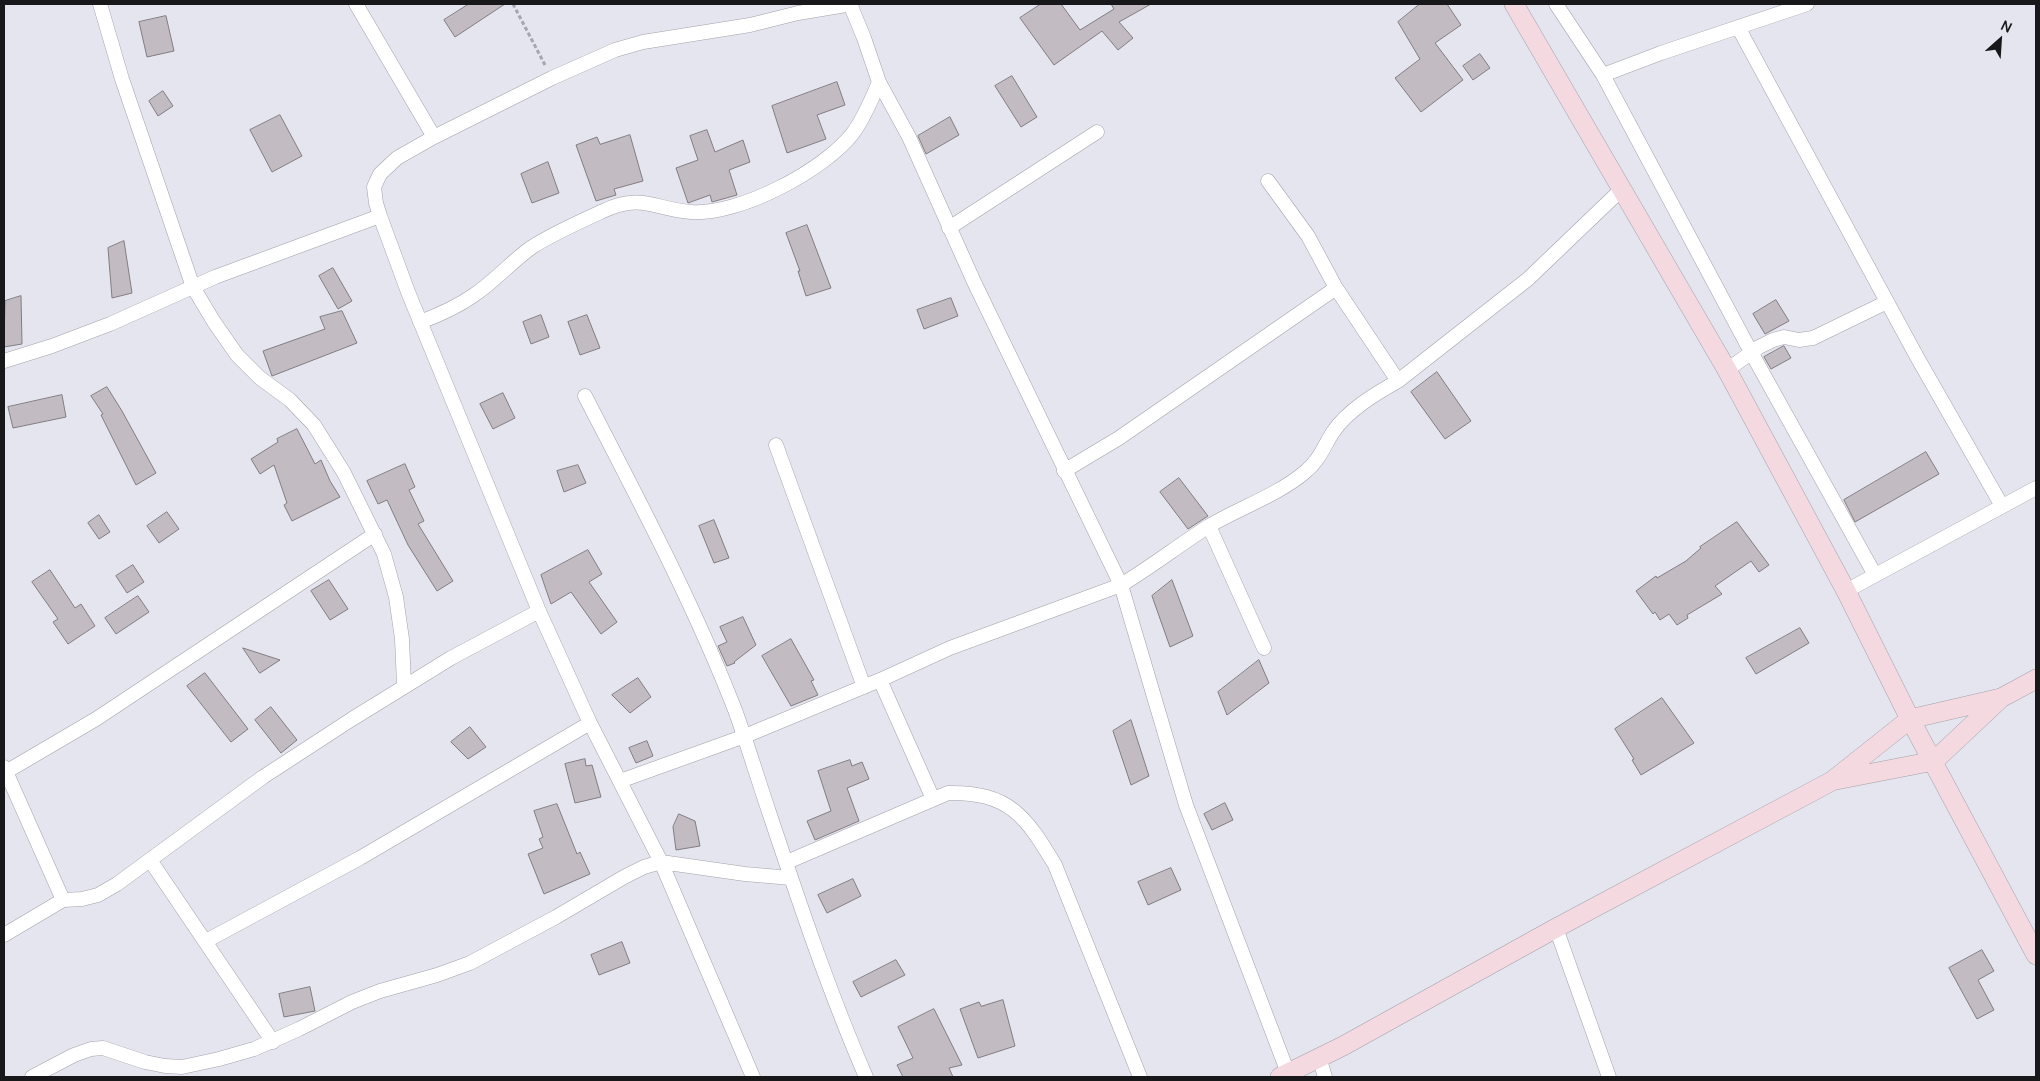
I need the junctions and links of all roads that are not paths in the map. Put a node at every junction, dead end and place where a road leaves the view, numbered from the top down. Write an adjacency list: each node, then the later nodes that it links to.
1 (100, 4): 17 (street)
2 (356, 4): 12 (street)
3 (851, 4): 7 (street); 10 (street)
4 (1514, 4): 14 (main road)
5 (1556, 4): 9 (street)
6 (1807, 4): 8 (street)
7 (796, 9): 12 (street)
8 (1738, 26): 9 (street); 19 (street)
9 (1603, 75): 21 (street)
10 (880, 82): 16 (street); 20 (street)
11 (1097, 132): 16 (street)
12 (434, 137): 15 (street)
13 (1268, 180): 18 (street)
14 (1623, 188): 23 (main road); 24 (street)
15 (380, 216): 17 (street); 20 (street)
16 (949, 228): 27 (street)
17 (193, 287): 22 (street); 31 (street)
18 (1336, 288): 24 (street); 27 (street)
19 (1887, 302): 21 (street); 29 (street)
20 (420, 322): 35 (street)
21 (1751, 352): 23 (street); 32 (street)
22 (4, 361)
23 (1727, 370): 34 (main road)
24 (1398, 381): 30 (street)
25 (585, 396): 44 (street)
26 (776, 445): 40 (street)
27 (1064, 471): 33 (street)
28 (2036, 488): 29 (street)
29 (2002, 506): 32 (street)
30 (1209, 526): 33 (street); 36 (street)
31 (375, 534): 39 (street); 46 (street)
32 (1875, 575): 34 (street)
33 (1121, 585): 38 (street); 62 (street)
34 (1846, 591): 42 (main road)
35 (539, 611): 39 (street); 43 (street)
36 (1264, 648)
37 (2036, 679): 41 (main road)
38 (880, 680): 40 (street); 49 (street)
39 (404, 686): 50 (street)
40 (864, 687): 44 (street)
41 (2001, 698): 42 (main road); 45 (main road)
42 (1910, 718): 45 (main road); 48 (main road)
43 (590, 723): 47 (street); 57 (street)
44 (745, 736): 47 (street); 52 (street)
45 (1934, 761): 48 (main road); 58 (main road)
46 (4, 770): 54 (street)
47 (620, 781): 51 (street)
48 (1832, 781): 55 (main road)
49 (933, 799): 52 (street); 67 (street)
50 (150, 860): 54 (street); 57 (street)
51 (661, 862): 53 (street); 59 (street); 65 (street)
52 (786, 862): 53 (street)
53 (791, 878): 66 (street)
54 (63, 900): 56 (street)
55 (1556, 928): 60 (main road); 69 (street)
56 (4, 935)
57 (206, 942): 59 (street)
58 (2036, 955)
59 (273, 1042): 61 (street)
60 (1319, 1057): 62 (main road); 68 (street)
61 (146, 1062): 63 (street); 64 (street)
62 (1284, 1075)
63 (32, 1077)
64 (157, 1077)
65 (752, 1077)
66 (866, 1077)
67 (1140, 1077)
68 (1325, 1077)
69 (1609, 1077)

